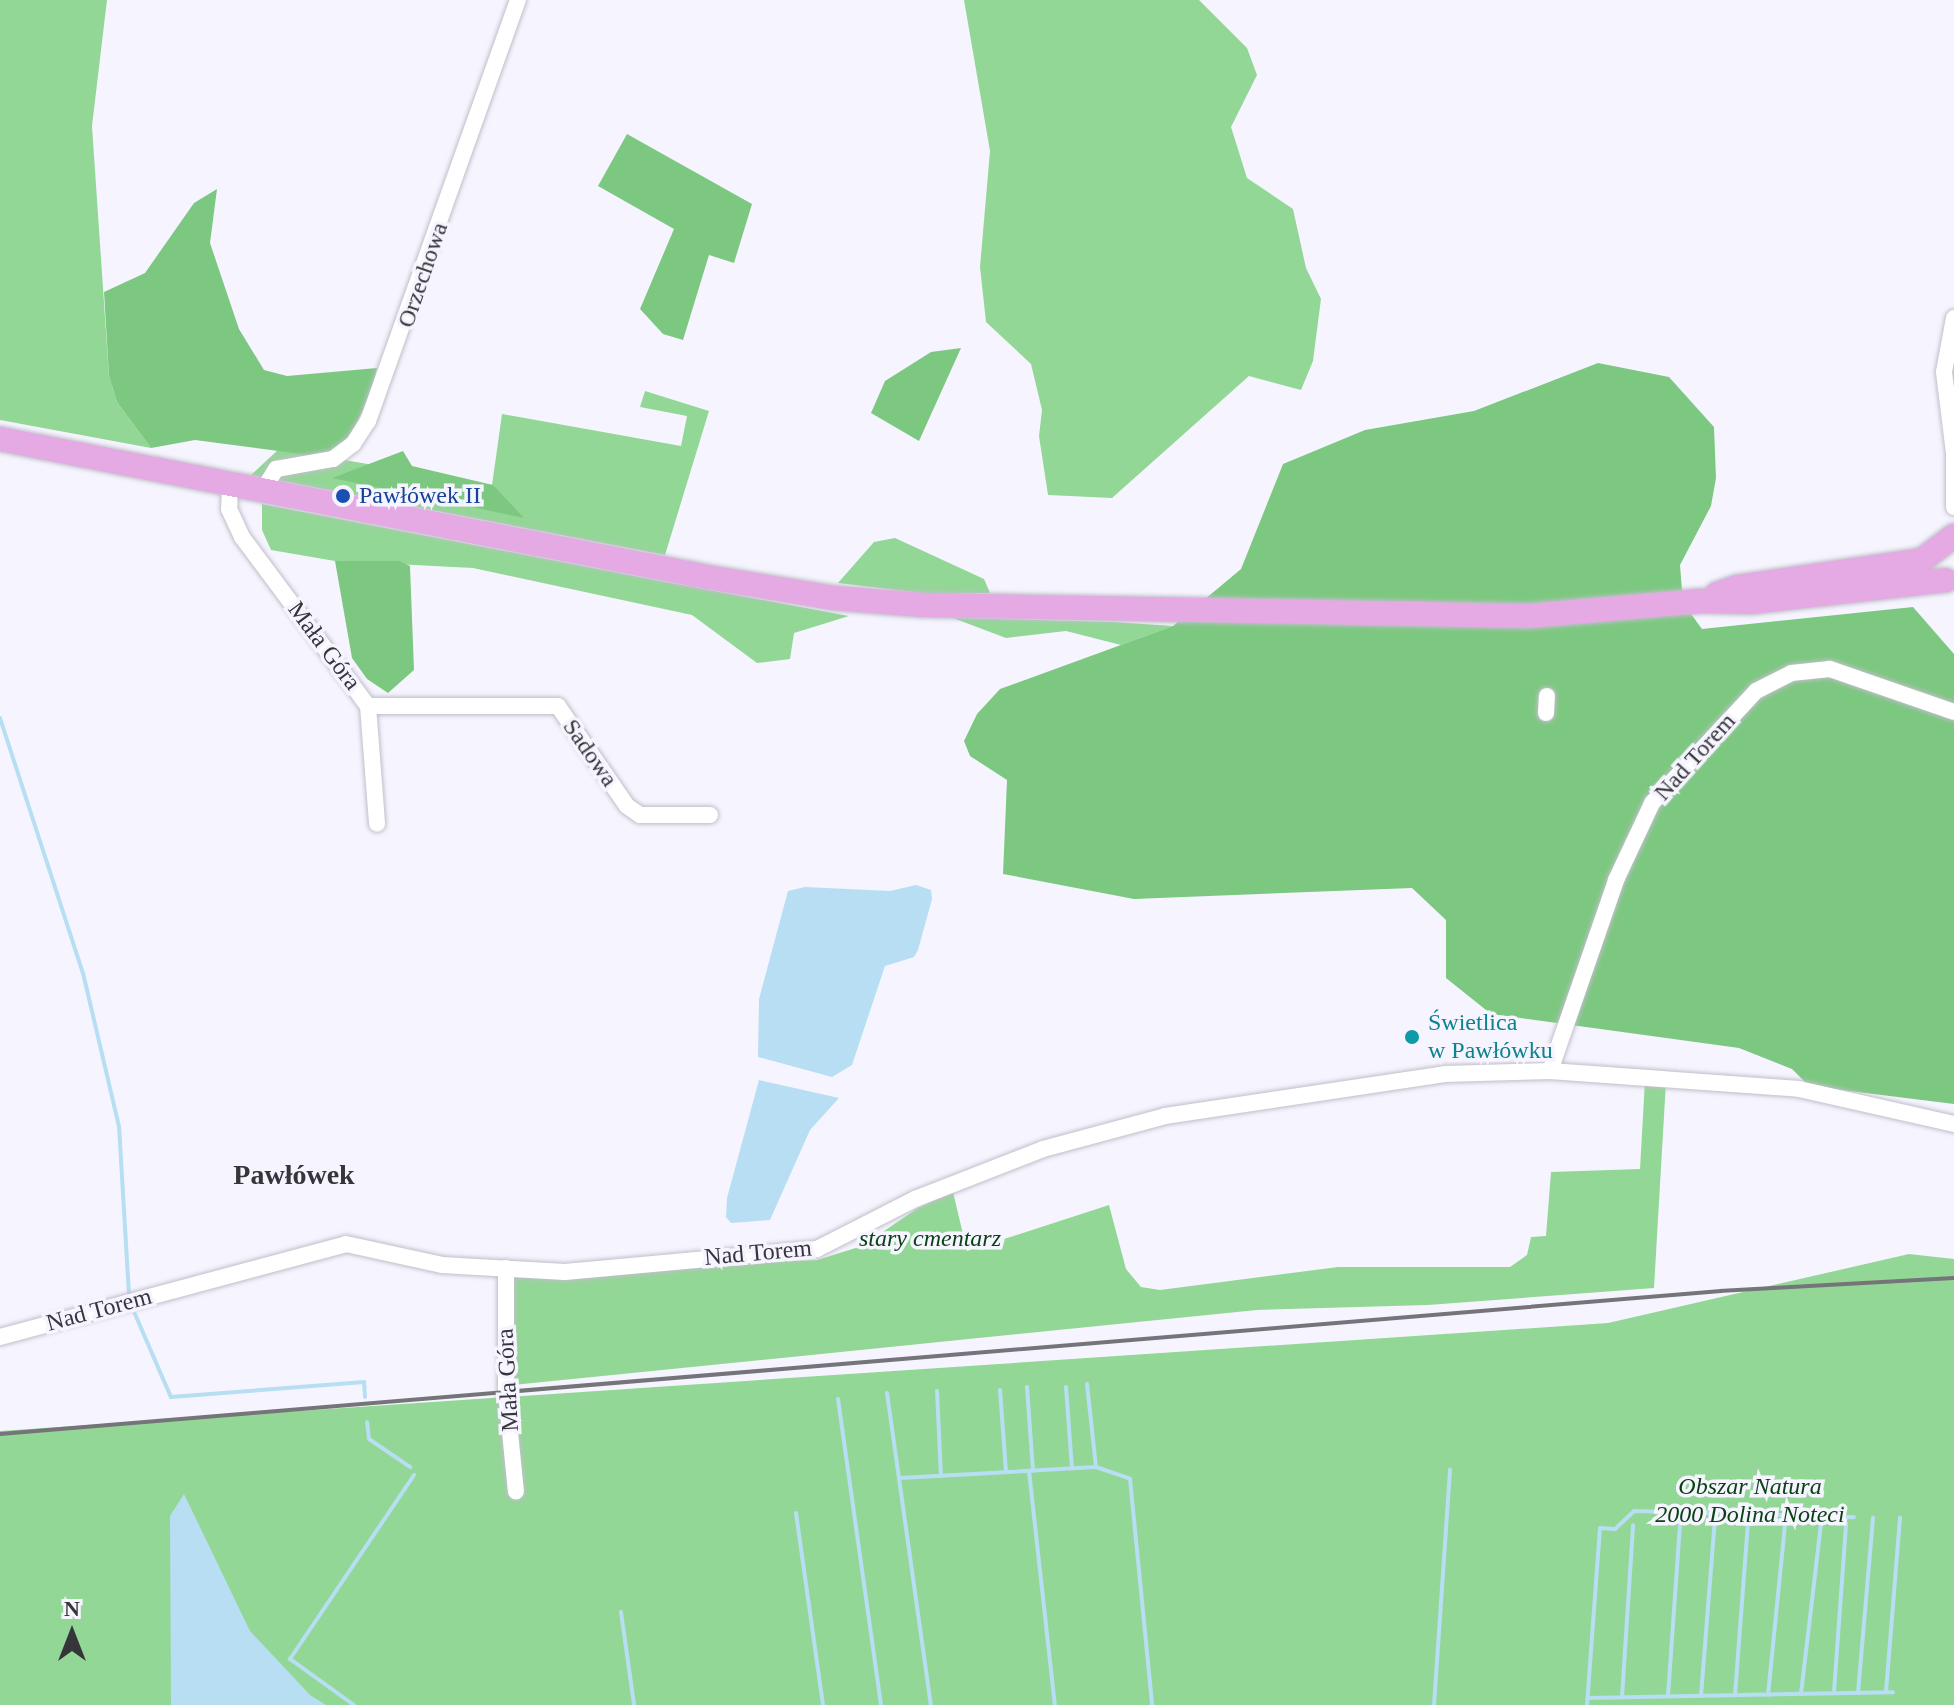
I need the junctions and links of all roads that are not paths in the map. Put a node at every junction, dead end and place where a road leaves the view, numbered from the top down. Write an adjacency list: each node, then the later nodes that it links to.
1 (518, 0): 6 (street, Orzechowa)
2 (1954, 318): 4 (street)
3 (0, 439): 5 (highway)
4 (1954, 454): 7 (street)
5 (230, 485): 6 (highway); 11 (street, Mała Góra)
6 (263, 490): 10 (highway)
7 (1954, 507)
8 (1948, 538): 9 (highway); 10 (highway)
9 (1950, 584): 10 (highway)
10 (1700, 601)
11 (368, 706): 13 (street, Sadowa); 14 (street, Mała Góra)
12 (1954, 712): 15 (street, Nad Torem)
13 (710, 815)
14 (377, 824)
15 (1550, 1071): 16 (street, Nad Torem); 17 (street, Nad Torem)
16 (1954, 1124)
17 (506, 1268): 18 (street, Nad Torem); 19 (street, Mała Góra)
18 (0, 1337)
19 (516, 1492)

